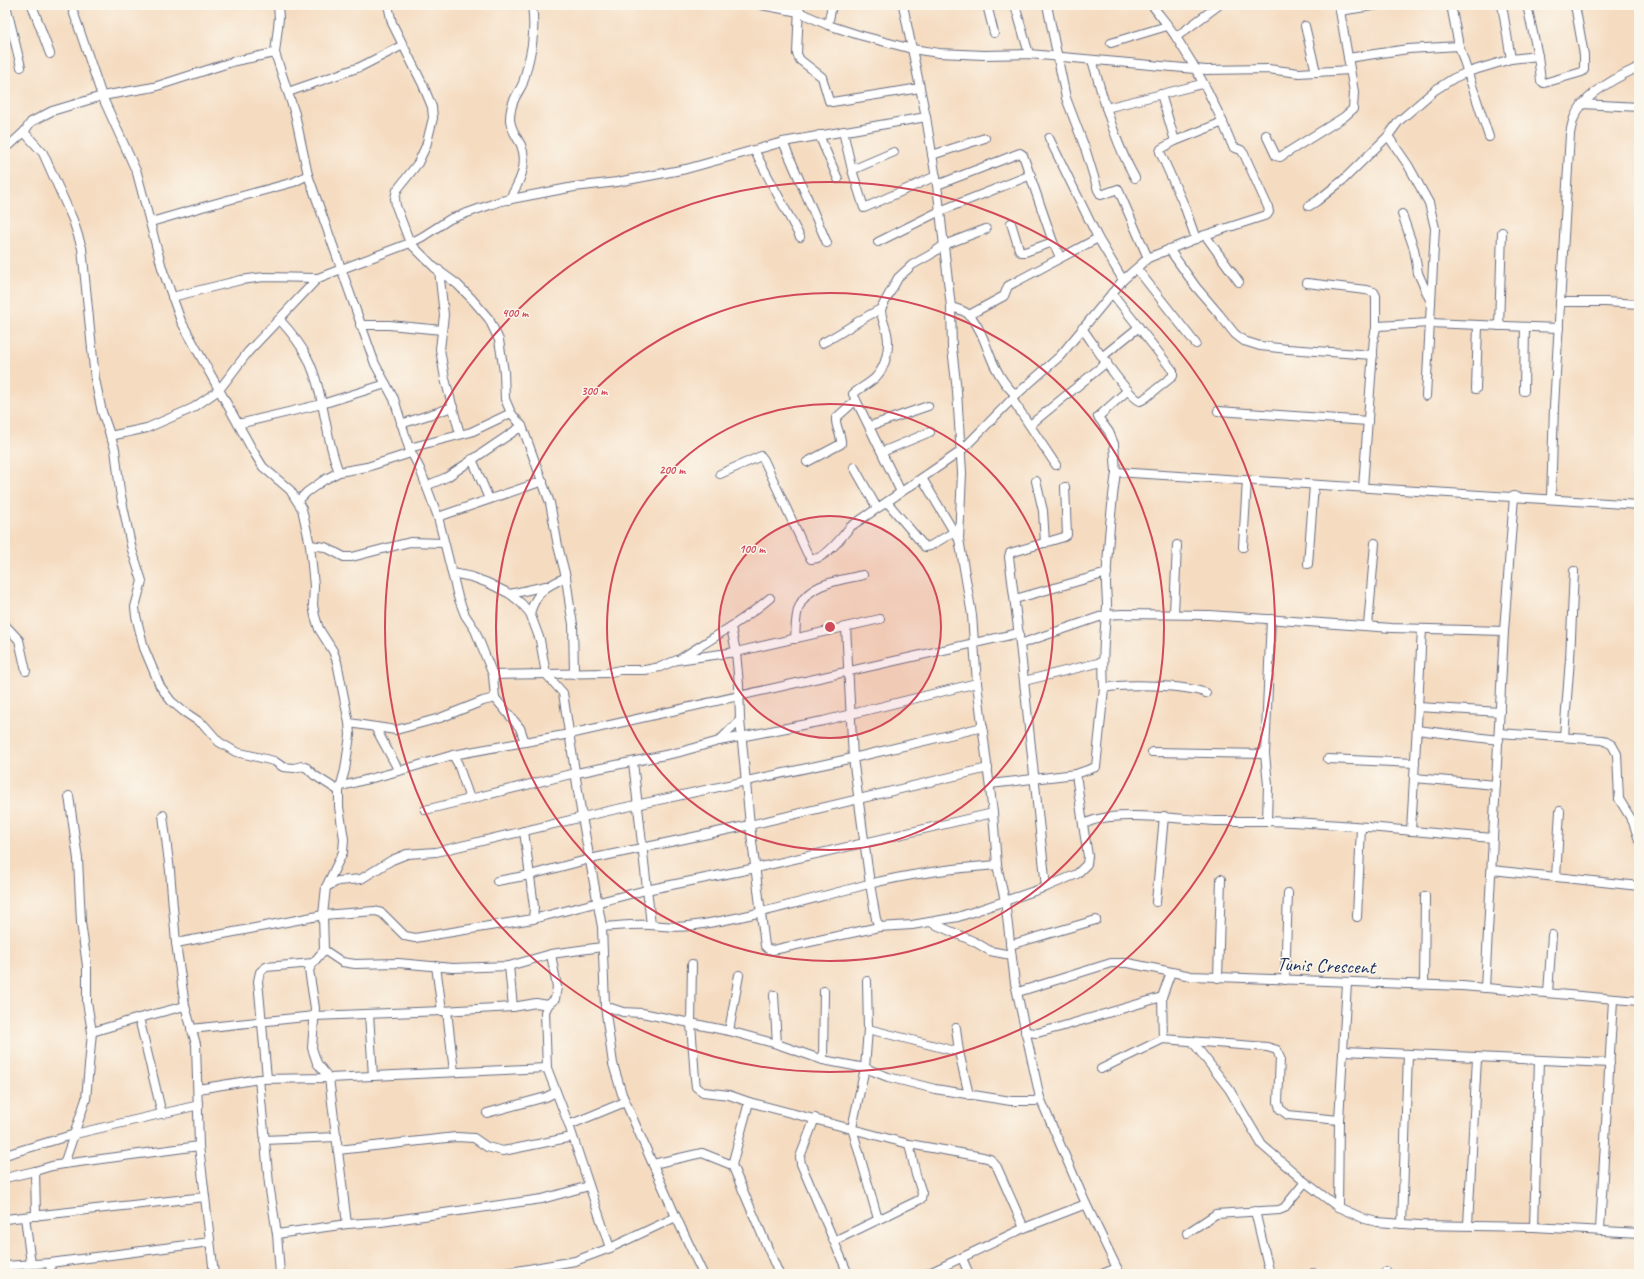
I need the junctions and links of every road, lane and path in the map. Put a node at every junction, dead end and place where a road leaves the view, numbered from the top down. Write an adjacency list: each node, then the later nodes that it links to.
1 (6, 5): 39 (street)
2 (32, 5): 32 (street)
3 (71, 5): 49 (street)
4 (278, 5): 31 (street)
5 (388, 5): 28 (street)
6 (532, 5): 76 (street)
7 (761, 5): 21 (street)
8 (832, 5): 22 (street)
9 (903, 5): 30 (street)
10 (987, 5): 25 (street)
11 (1015, 5): 33 (street)
12 (1047, 5): 34 (street)
13 (1152, 5): 23 (street)
14 (1219, 5): 26 (street)
15 (1378, 5): 20 (street)
16 (1451, 5): 29 (street)
17 (1502, 5): 37 (street)
18 (1527, 5): 35 (street)
19 (1575, 5): 35 (street)
20 (1339, 8): 36 (street)
21 (799, 9): 22 (street); 46 (street)
22 (828, 25): 30 (street)
23 (1167, 26): 26 (street); 27 (street)
24 (1305, 26): 43 (street)
25 (994, 33)
26 (1176, 37): 41 (street)
27 (1111, 43)
28 (402, 45): 47 (street); 90 (street)
29 (1459, 46): 36 (street); 44 (street)
30 (912, 49): 33 (street); 46 (street)
31 (276, 53): 47 (street); 49 (street)
32 (50, 54)
33 (1029, 54): 34 (street)
34 (1057, 56): 38 (street); 95 (street)
35 (1538, 56): 37 (street)
36 (1348, 58): 42 (street)
37 (1511, 59): 44 (street)
38 (1092, 60): 41 (street); 52 (street)
39 (21, 67)
40 (1639, 67): 50 (street)
41 (1194, 69): 43 (street); 45 (street)
42 (1350, 70): 43 (street); 58 (street)
43 (1316, 72)
44 (1468, 72): 59 (street); 60 (street)
45 (1202, 84): 48 (street); 54 (street)
46 (920, 88): 53 (street)
47 (288, 92): 70 (street)
48 (1161, 94): 52 (street); 64 (street)
49 (102, 96): 55 (street); 80 (street)
50 (1582, 104): 51 (street); 106 (street)
51 (1639, 107)
52 (1106, 108): 73 (street)
53 (926, 117): 56 (street); 68 (street)
54 (1223, 122): 64 (street); 84 (street)
55 (24, 132): 65 (street); 147 (street)
56 (843, 132): 57 (street); 69 (street)
57 (819, 135): 63 (street); 74 (street)
58 (1266, 135)
59 (1388, 136): 77 (street); 105 (street)
60 (1490, 137)
61 (985, 138): 68 (street)
62 (1049, 138): 86 (street)
63 (783, 142): 66 (street); 91 (street)
64 (1175, 142): 87 (street)
65 (5, 147)
66 (754, 150): 76 (street); 85 (street)
67 (894, 152): 69 (street)
68 (932, 155): 72 (street)
69 (852, 170): 72 (street)
70 (308, 175): 80 (street); 96 (street)
71 (1031, 175): 75 (street); 78 (street); 89 (street)
72 (936, 176): 75 (street)
73 (1135, 178)
74 (838, 179)
75 (937, 185): 78 (street)
76 (509, 200): 90 (street)
77 (1309, 206)
78 (940, 211): 88 (street); 92 (street)
79 (1402, 214): 105 (street)
80 (151, 222): 104 (street)
81 (1011, 224): 89 (street)
82 (986, 229): 92 (street)
83 (1502, 232): 115 (street)
84 (1205, 235): 87 (street); 101 (street)
85 (800, 236)
86 (1098, 238): 94 (street); 100 (street)
87 (1196, 239): 93 (street)
88 (878, 242)
89 (1053, 242): 94 (street)
90 (410, 243): 96 (street); 98 (street)
91 (827, 243)
92 (944, 244): 108 (street); 109 (street)
93 (1169, 249): 95 (street); 124 (street)
94 (1060, 257): 110 (street)
95 (1148, 258): 97 (street)
96 (340, 269): 99 (street); 113 (street)
97 (1136, 269): 100 (street); 123 (street)
98 (439, 270): 121 (street); 138 (street)
99 (318, 278): 104 (street); 111 (street)
100 (1123, 280): 103 (street)
101 (1239, 282)
102 (1307, 283): 119 (street)
103 (1112, 292): 116 (street); 118 (street)
104 (172, 297): 128 (street)
105 (1430, 301): 112 (street)
106 (1560, 302): 107 (street); 120 (street)
107 (1639, 304)
108 (951, 307): 110 (street); 150 (street)
109 (881, 309): 122 (street); 133 (street)
110 (969, 315): 132 (street)
111 (280, 320): 128 (street); 134 (street)
112 (1429, 323): 114 (street); 119 (street); 131 (street)
113 (360, 324): 121 (street); 126 (street)
114 (1478, 325): 115 (street); 127 (street)
115 (1499, 326): 117 (street)
116 (1139, 327): 125 (street); 129 (street)
117 (1525, 327): 120 (street); 130 (street)
118 (1082, 328): 125 (street); 132 (street)
119 (1376, 328): 124 (street)
120 (1559, 328): 168 (street)
121 (442, 330): 136 (street)
122 (822, 343)
123 (1196, 344)
124 (1373, 355): 139 (street)
125 (1105, 359): 129 (street); 142 (street)
126 (386, 384): 134 (street); 141 (street)
127 (1476, 389)
128 (219, 390): 140 (street); 147 (street)
129 (1128, 390): 156 (street)
130 (1524, 391)
131 (1426, 396)
132 (1014, 397): 142 (street); 150 (street)
133 (856, 400): 144 (street); 152 (street)
134 (322, 404): 140 (street); 155 (street)
135 (928, 406): 144 (street)
136 (453, 407): 141 (street); 146 (street)
137 (1218, 411): 139 (street)
138 (512, 413): 143 (street); 146 (street)
139 (1368, 421): 165 (street)
140 (238, 424): 170 (street)
141 (401, 424): 148 (street)
142 (1030, 425): 153 (street)
143 (522, 426): 151 (street); 160 (street)
144 (870, 426): 149 (street)
145 (930, 432): 149 (street)
146 (460, 434): 148 (street)
147 (110, 436): 251 (street)
148 (410, 450): 155 (street); 163 (street)
149 (882, 452): 166 (street)
150 (960, 452): 158 (street); 175 (street)
151 (472, 459): 163 (street); 169 (street)
152 (807, 462)
153 (1056, 465)
154 (854, 467): 173 (street)
155 (339, 472): 170 (street)
156 (1116, 472): 159 (street); 185 (street)
157 (720, 474): 173 (street)
158 (922, 478): 166 (street); 175 (street)
159 (1247, 480): 162 (street); 181 (street)
160 (543, 481): 169 (street); 187 (street)
161 (1036, 481): 177 (street)
162 (1314, 485): 165 (street); 182 (street)
163 (426, 486): 174 (street)
164 (1065, 487): 177 (street)
165 (1363, 487): 167 (street)
166 (901, 492): 171 (street)
167 (1514, 496): 168 (street); 202 (street)
168 (1551, 498): 172 (street)
169 (489, 499): 174 (street)
170 (298, 502): 179 (street)
171 (887, 502): 173 (street); 175 (street)
172 (1639, 505)
173 (877, 508)
174 (438, 518): 176 (street)
175 (956, 535): 205 (street)
176 (444, 543): 179 (street); 184 (street)
177 (1046, 543): 191 (street)
178 (1375, 543): 198 (street)
179 (310, 545): 225 (street)
180 (1177, 545): 193 (street)
181 (1243, 547)
182 (1308, 564)
183 (1574, 571): 230 (street)
184 (452, 573): 189 (street); 214 (street)
185 (1107, 573): 191 (street); 194 (street)
186 (863, 575): 204 (street)
187 (566, 577): 188 (street); 213 (street)
188 (547, 586): 189 (street); 192 (street)
189 (510, 594): 192 (street)
190 (770, 598): 199 (street)
191 (1015, 599): 203 (street)
192 (530, 614): 212 (street)
193 (1174, 614): 194 (street); 196 (street)
194 (1105, 615): 206 (street); 209 (street)
195 (880, 619): 200 (street)
196 (1271, 619): 198 (street); 236 (street)
197 (5, 625): 210 (street)
198 (1368, 626): 201 (street)
199 (731, 627): 207 (street); 208 (street)
200 (846, 627): 204 (street); 211 (street)
201 (1422, 629): 202 (street); 221 (street)
202 (1504, 631): 222 (street)
203 (1019, 633): 205 (street); 206 (street)
204 (795, 639): 207 (street)
205 (974, 643): 211 (street); 216 (street)
206 (1020, 644): 215 (street)
207 (736, 652): 208 (street); 219 (street)
208 (677, 660): 213 (street)
209 (1102, 662): 215 (street); 217 (street)
210 (26, 671)
211 (848, 672): 219 (street); 223 (street)
212 (546, 674): 213 (street); 214 (street); 229 (street)
213 (574, 674)
214 (493, 675): 220 (street)
215 (1024, 681): 246 (street)
216 (977, 683): 223 (street); 227 (street)
217 (1104, 688): 218 (street); 244 (street)
218 (1206, 693)
219 (740, 696): 224 (street); 229 (street)
220 (495, 698): 226 (street); 234 (street)
221 (1418, 707): 222 (street); 228 (street)
222 (1500, 712): 232 (street)
223 (851, 714): 231 (street); 238 (street)
224 (740, 720): 231 (street); 233 (street)
225 (349, 723): 226 (street); 251 (street)
226 (375, 727): 243 (street)
227 (983, 727): 238 (street); 242 (street)
228 (1417, 730): 232 (street); 241 (street)
229 (570, 734): 234 (street); 245 (street)
230 (1564, 736): 232 (street); 269 (street)
231 (742, 737): 233 (street); 248 (street)
232 (1499, 737): 250 (street)
233 (719, 741): 240 (street)
234 (525, 742): 237 (street)
235 (1152, 752): 236 (street)
236 (1265, 754): 262 (street)
237 (453, 755): 243 (street); 253 (street)
238 (853, 758): 248 (street); 254 (street)
239 (1328, 759): 241 (street)
240 (633, 762): 245 (street); 255 (street)
241 (1415, 763): 247 (street)
242 (988, 768): 249 (street); 254 (street)
243 (399, 771): 251 (street)
244 (1076, 774): 246 (street); 263 (street)
245 (576, 775): 253 (street); 261 (street)
246 (1034, 778): 249 (street); 283 (street)
247 (1414, 778): 250 (street); 267 (street)
248 (746, 781): 255 (street); 264 (street)
249 (990, 784): 258 (street)
250 (1496, 785): 268 (street)
251 (341, 788): 282 (street)
252 (69, 796): 339 (street)
253 (470, 799): 256 (street)
254 (859, 800): 264 (street); 270 (street)
255 (638, 804): 261 (street); 271 (street)
256 (425, 810)
257 (1560, 811): 277 (street)
258 (994, 813): 270 (street); 273 (street)
259 (162, 815): 300 (street)
260 (1164, 816): 262 (street); 263 (street); 289 (street)
261 (582, 817): 266 (street); 272 (street)
262 (1267, 821): 265 (street)
263 (1083, 825): 283 (street)
264 (750, 826): 271 (street); 274 (street)
265 (1361, 828): 267 (street); 292 (street)
266 (524, 831): 276 (street); 282 (street)
267 (1411, 831): 268 (street)
268 (1493, 838): 275 (street)
269 (1639, 840)
270 (864, 843): 274 (street); 280 (street)
271 (642, 848): 272 (street); 284 (street)
272 (590, 859): 276 (street); 288 (street)
273 (997, 865): 280 (street); 287 (street)
274 (756, 868): 284 (street); 290 (street)
275 (1492, 870): 277 (street); 317 (street)
276 (530, 876): 279 (street); 293 (street)
277 (1556, 877): 281 (street)
278 (1221, 879): 312 (street)
279 (497, 881)
280 (870, 884): 290 (street); 297 (street)
281 (1639, 886)
282 (326, 887): 291 (street)
283 (1046, 887): 287 (street)
284 (646, 890): 288 (street); 296 (street)
285 (1288, 893): 313 (street)
286 (1425, 896): 316 (street)
287 (1006, 901): 295 (street); 301 (street)
288 (597, 902): 293 (street); 298 (street)
289 (1156, 902)
290 (761, 913): 296 (street); 297 (street)
291 (323, 915): 293 (street); 300 (street); 303 (street)
292 (1357, 917)
293 (533, 919)
294 (1096, 920): 301 (street)
295 (932, 922): 297 (street); 305 (street)
296 (651, 925): 298 (street)
297 (879, 927)
298 (602, 932): 302 (street)
299 (1552, 935): 320 (street)
300 (176, 943): 326 (street)
301 (1010, 945): 305 (street)
302 (602, 947): 304 (street); 327 (street)
303 (324, 950): 306 (street); 308 (street)
304 (551, 954): 309 (street); 325 (street)
305 (1011, 955): 319 (street)
306 (313, 962): 331 (street); 333 (street)
307 (692, 964): 334 (street)
308 (436, 966): 309 (street); 329 (street)
309 (509, 966): 328 (street)
310 (1171, 972): 312 (street, Tunis Crescent); 319 (street, Tunis Crescent); 322 (street)
311 (739, 975): 338 (street)
312 (1218, 978): 313 (street, Tunis Crescent)
313 (1285, 980): 315 (street, Tunis Crescent)
314 (867, 981): 337 (street)
315 (1347, 983): 316 (street, Tunis Crescent); 344 (street)
316 (1424, 984): 317 (street, Tunis Crescent)
317 (1486, 988): 320 (street, Tunis Crescent)
318 (824, 991): 348 (street)
319 (1018, 992): 340 (street)
320 (1548, 993): 323 (street, Tunis Crescent)
321 (774, 995): 343 (street)
322 (1162, 997): 340 (street); 341 (street)
323 (1613, 1000): 324 (street, Tunis Crescent); 350 (street)
324 (1639, 1001)
325 (548, 1005): 328 (street); 351 (street)
326 (185, 1006): 332 (street); 336 (street)
327 (605, 1006): 334 (street); 362 (street)
328 (513, 1007): 329 (street)
329 (444, 1011): 330 (street); 354 (street)
330 (369, 1014): 331 (street); 355 (street)
331 (314, 1016): 333 (street); 357 (street)
332 (139, 1018): 339 (street); 366 (street)
333 (261, 1023): 336 (street); 356 (street)
334 (691, 1024): 338 (street); 363 (street)
335 (956, 1028): 345 (street)
336 (192, 1029): 358 (street)
337 (868, 1029): 345 (street); 352 (street)
338 (729, 1031): 343 (street)
339 (92, 1032): 371 (street)
340 (1026, 1035): 361 (street)
341 (1163, 1039): 342 (street); 353 (street)
342 (1192, 1041): 368 (street); 384 (street)
343 (777, 1044): 348 (street)
344 (1344, 1051): 346 (street); 368 (street)
345 (959, 1052): 360 (street)
346 (1408, 1055): 347 (street); 396 (street)
347 (1477, 1058): 349 (street); 397 (street)
348 (823, 1060): 352 (street)
349 (1539, 1060): 350 (street); 399 (street)
350 (1610, 1063): 400 (street)
351 (547, 1068): 354 (street); 359 (street)
352 (865, 1068): 360 (street); 370 (street)
353 (1101, 1069)
354 (454, 1072): 355 (street)
355 (373, 1076): 357 (street)
356 (263, 1078): 357 (street); 358 (street); 374 (street)
357 (329, 1078): 372 (street)
358 (198, 1089): 364 (street)
359 (556, 1092): 365 (street); 369 (street)
360 (969, 1095): 361 (street)
361 (1040, 1098): 387 (street)
362 (625, 1102): 369 (street); 380 (street)
363 (748, 1102): 367 (street); 381 (street)
364 (198, 1105): 366 (street); 376 (street)
365 (487, 1113)
366 (162, 1114): 371 (street)
367 (815, 1118): 370 (street); 404 (street)
368 (1339, 1120): 388 (street)
369 (569, 1125): 373 (street)
370 (852, 1128): 375 (street); 394 (street)
371 (75, 1134): 378 (street); 379 (street)
372 (337, 1137): 374 (street); 377 (street)
373 (572, 1137): 377 (street); 385 (street)
374 (264, 1140): 403 (street)
375 (908, 1144): 394 (street); 398 (street)
376 (199, 1146): 379 (street); 386 (street)
377 (338, 1150): 395 (street)
378 (5, 1155)
379 (64, 1164): 382 (street)
380 (653, 1164): 381 (street); 392 (street)
381 (732, 1164): 417 (street)
382 (35, 1171): 383 (street); 390 (street)
383 (5, 1178)
384 (1305, 1182): 388 (street); 389 (street)
385 (589, 1186): 395 (street); 406 (street)
386 (205, 1197): 390 (street); 405 (street)
387 (1086, 1204): 398 (street); 411 (street)
388 (1338, 1207): 396 (street)
389 (1255, 1211): 401 (street); 422 (street)
390 (36, 1216): 391 (street)
391 (25, 1217): 393 (street); 409 (street)
392 (676, 1217): 406 (street); 416 (street)
393 (5, 1219)
394 (878, 1219): 404 (street)
395 (347, 1224): 403 (street)
396 (1402, 1224): 397 (street)
397 (1468, 1225): 399 (street)
398 (1024, 1228): 407 (street)
399 (1534, 1228): 400 (street)
400 (1600, 1230): 402 (street)
401 (1187, 1233)
402 (1639, 1233)
403 (277, 1234): 414 (street)
404 (834, 1240): 418 (street)
405 (210, 1242): 408 (street); 413 (street)
406 (610, 1248): 415 (street)
407 (962, 1258): 419 (street); 420 (street)
408 (50, 1263): 409 (street); 412 (street)
409 (31, 1264): 410 (street)
410 (5, 1266)
411 (1118, 1271): 421 (street)
412 (51, 1274)
413 (214, 1274)
414 (280, 1274)
415 (499, 1274)
416 (703, 1274)
417 (779, 1274)
418 (848, 1274)
419 (927, 1274)
420 (969, 1274)
421 (1102, 1274)
422 (1270, 1274)

